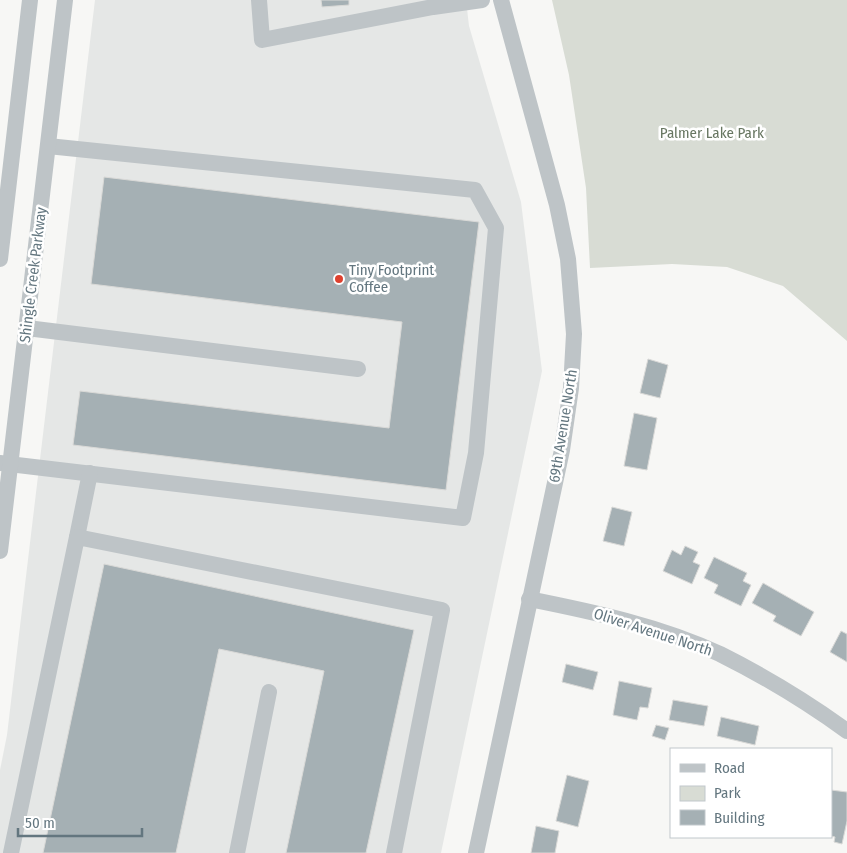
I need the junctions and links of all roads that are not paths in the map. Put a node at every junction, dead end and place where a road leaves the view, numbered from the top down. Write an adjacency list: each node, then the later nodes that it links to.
1 (30, 0): 7 (street)
2 (65, 0): 6 (street, Shingle Creek Parkway)
3 (259, 0): 4 (street)
4 (482, 0)
5 (501, 0): 14 (street, 69th Avenue North)
6 (48, 146): 8 (street, Shingle Creek Parkway); 11 (street)
7 (0, 258)
8 (27, 328): 9 (street); 10 (street, Shingle Creek Parkway)
9 (358, 368)
10 (5, 463): 11 (street); 13 (street, Shingle Creek Parkway)
11 (90, 473): 12 (street)
12 (77, 537): 17 (street); 19 (street)
13 (0, 551)
14 (530, 599): 16 (street, Oliver Avenue North); 20 (street, 69th Avenue North)
15 (269, 692): 18 (street)
16 (847, 731)
17 (11, 853)
18 (237, 853)
19 (394, 853)
20 (476, 853)

